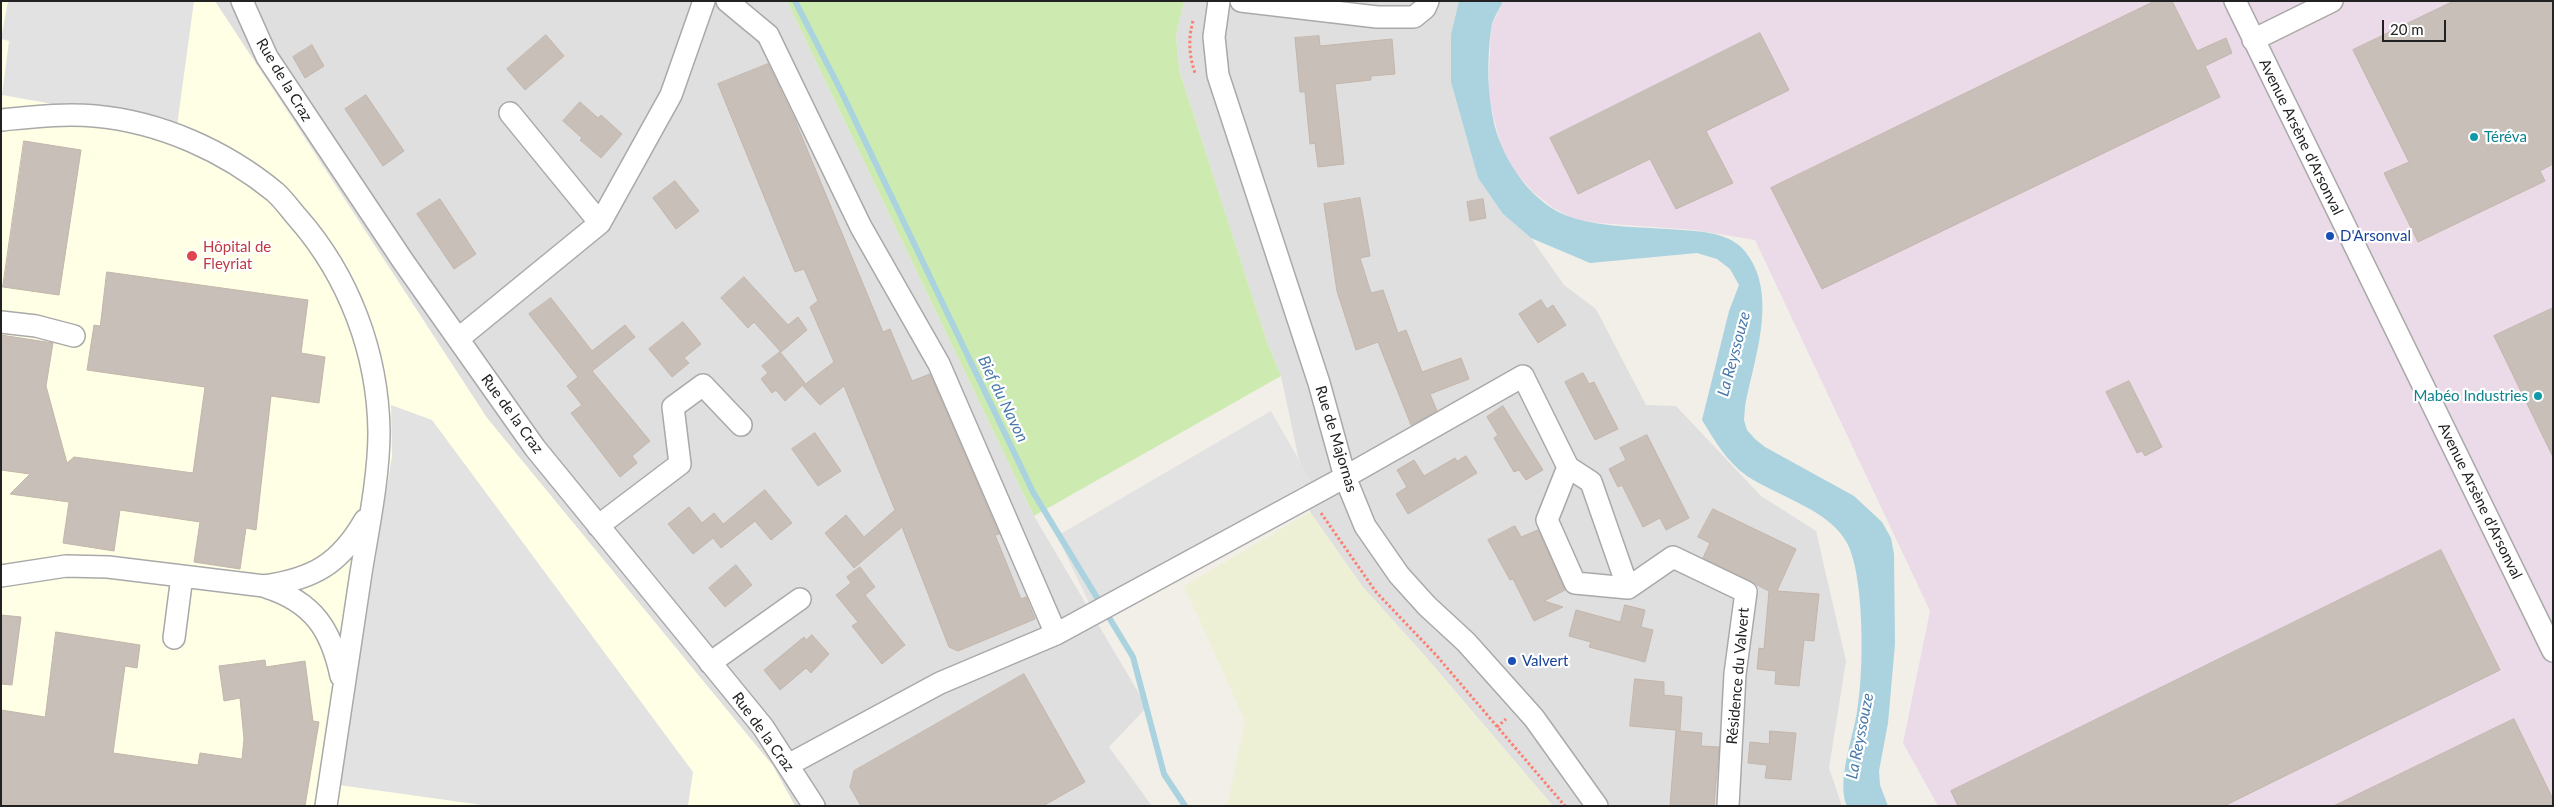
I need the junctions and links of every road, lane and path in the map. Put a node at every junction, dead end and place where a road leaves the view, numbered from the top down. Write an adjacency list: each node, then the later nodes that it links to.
1 (242, 1): 15 (street, Rue de la Craz)
2 (704, 1): 12 (street)
3 (727, 1): 26 (street)
4 (1219, 1): 18 (street, Rue de Majornas)
5 (1242, 1): 6 (street)
6 (1428, 1)
7 (2235, 1): 9 (street, Avenue Arsène d'Arsonval)
8 (2332, 1): 9 (street)
9 (2254, 40): 28 (street, Avenue Arsène d'Arsonval)
10 (510, 113): 12 (street)
11 (1, 120): 19 (street)
12 (600, 223): 15 (street)
13 (1, 322): 14 (street)
14 (74, 336)
15 (458, 339): 20 (street, Rue de la Craz)
16 (741, 425): 20 (street)
17 (1568, 467): 18 (street); 24 (street); 24 (street)
18 (1345, 477): 26 (street); 34 (street, Rue de Majornas)
19 (371, 508): 23 (street); 30 (street)
20 (598, 526): 29 (street, Rue de la Craz)
21 (1, 576): 22 (street)
22 (182, 576): 23 (street); 27 (street)
23 (264, 586): 30 (street)
24 (1628, 588): 35 (street, Résidence du Valvert)
25 (800, 599): 29 (street)
26 (1056, 634): 31 (street)
27 (174, 638)
28 (2553, 651)
29 (710, 663): 31 (street, Rue de la Craz)
30 (344, 689): 32 (street)
31 (788, 765): 33 (street, Rue de la Craz)
32 (326, 806)
33 (814, 806)
34 (1597, 806)
35 (1728, 806)

